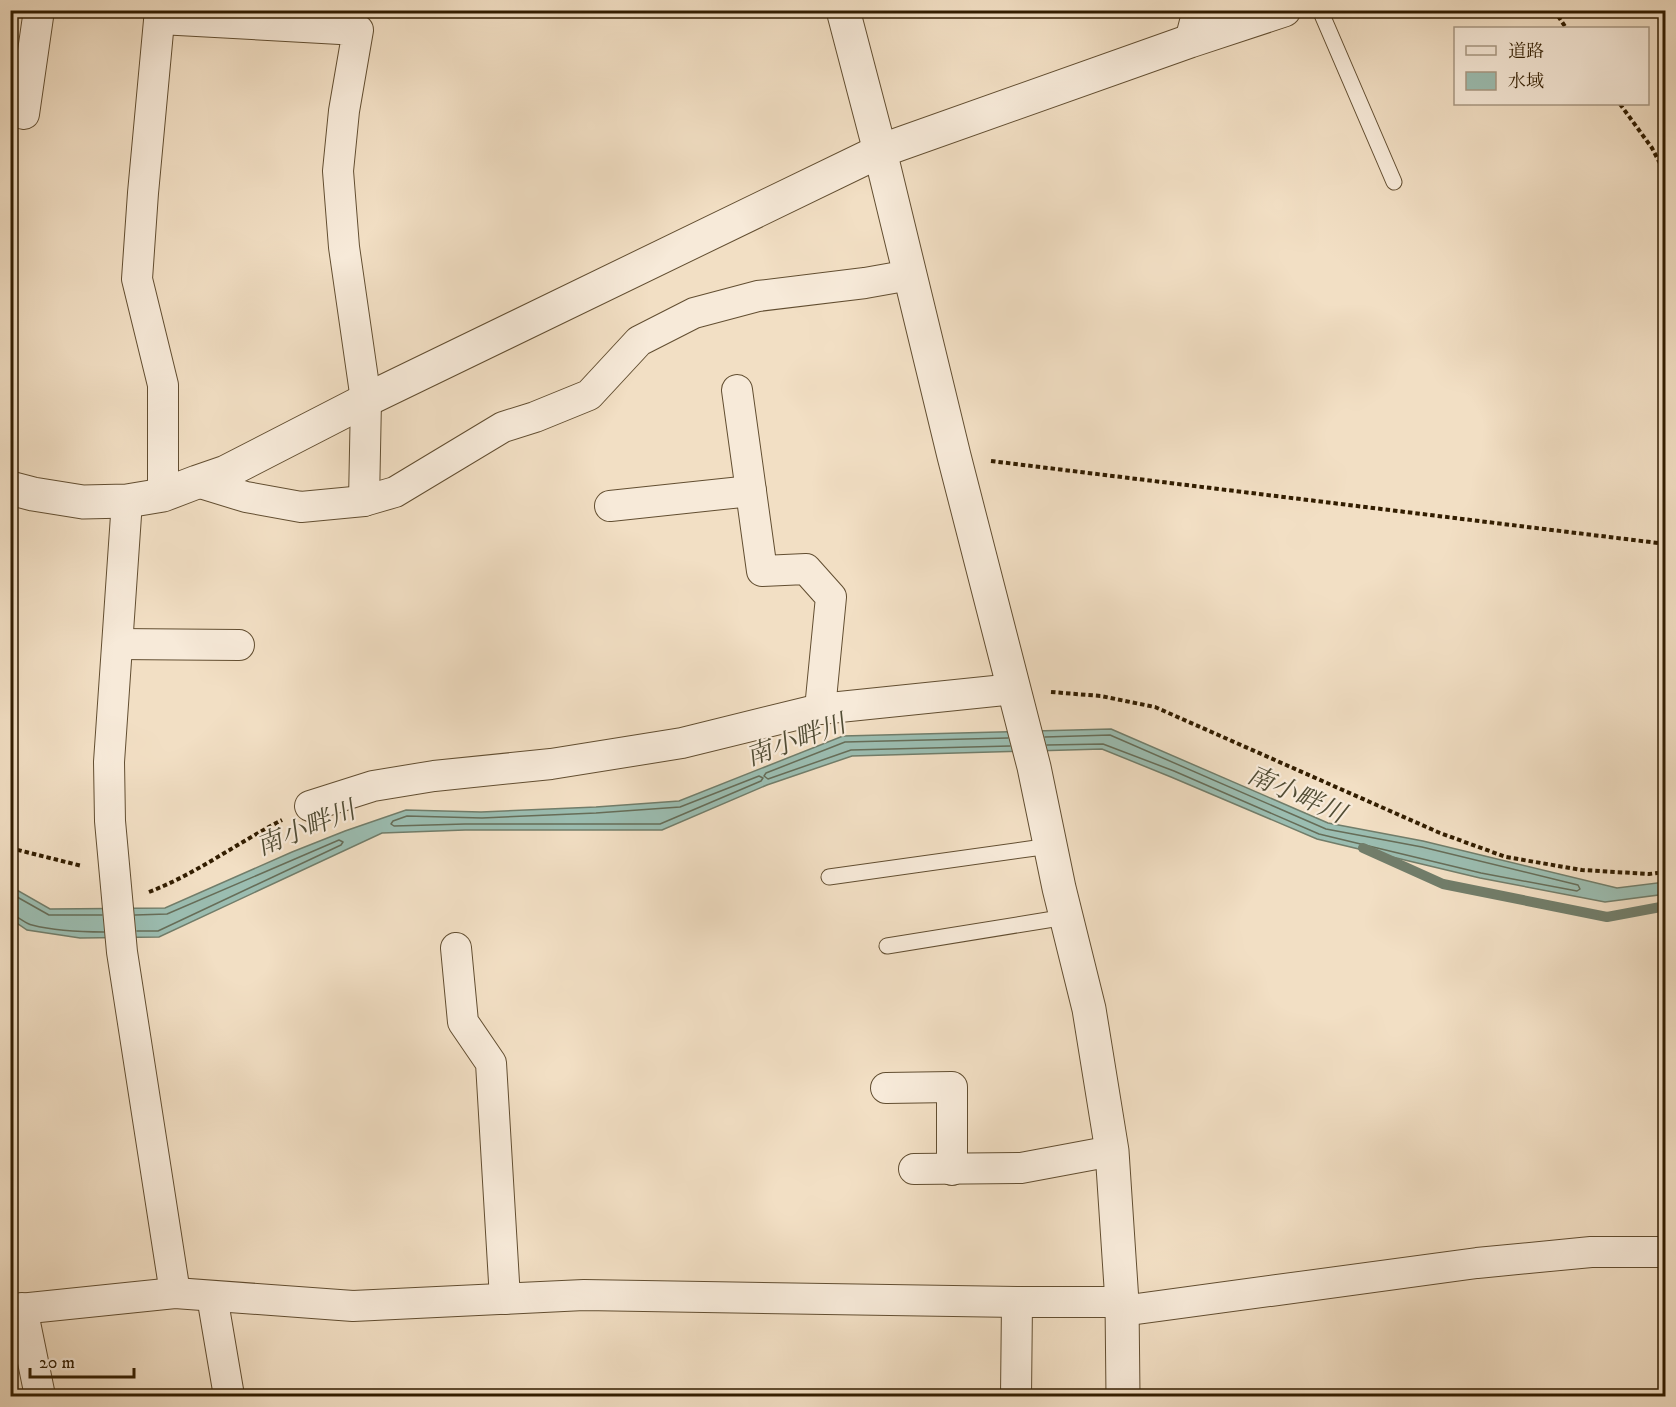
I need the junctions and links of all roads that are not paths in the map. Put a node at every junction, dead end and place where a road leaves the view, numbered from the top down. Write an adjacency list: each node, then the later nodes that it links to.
1 (39, 10): 7 (street)
2 (843, 10): 8 (street)
3 (1284, 10): 6 (street)
4 (1320, 10): 9 (lane)
5 (160, 15): 12 (street); 16 (street)
6 (1194, 26): 8 (street)
7 (24, 114)
8 (880, 151): 10 (street); 12 (street)
9 (1394, 182)
10 (910, 275): 18 (street); 22 (street)
11 (737, 390): 15 (street)
12 (366, 399): 13 (street); 18 (street)
13 (198, 483): 16 (street); 18 (street)
14 (10, 488): 17 (street)
15 (751, 491): 19 (street); 23 (street)
16 (163, 495): 17 (street)
17 (127, 501): 20 (street)
18 (364, 501)
19 (610, 506)
20 (118, 644): 21 (street); 35 (street)
21 (239, 645)
22 (1016, 698): 23 (street); 25 (street)
23 (820, 710): 24 (street)
24 (310, 806)
25 (1050, 846): 26 (lane); 27 (street)
26 (829, 877)
27 (1066, 917): 28 (lane); 31 (street)
28 (887, 946)
29 (456, 948): 37 (street)
30 (886, 1088): 33 (street)
31 (1112, 1151): 33 (street); 39 (street)
32 (914, 1169): 33 (street)
33 (952, 1170)
34 (1665, 1252): 39 (street)
35 (175, 1293): 36 (street); 40 (street)
36 (212, 1296): 37 (street); 42 (street)
37 (505, 1299): 38 (street)
38 (1017, 1302): 39 (street); 43 (street)
39 (1122, 1306): 44 (street)
40 (16, 1309): 41 (street)
41 (40, 1396)
42 (229, 1396)
43 (1017, 1396)
44 (1124, 1396)

